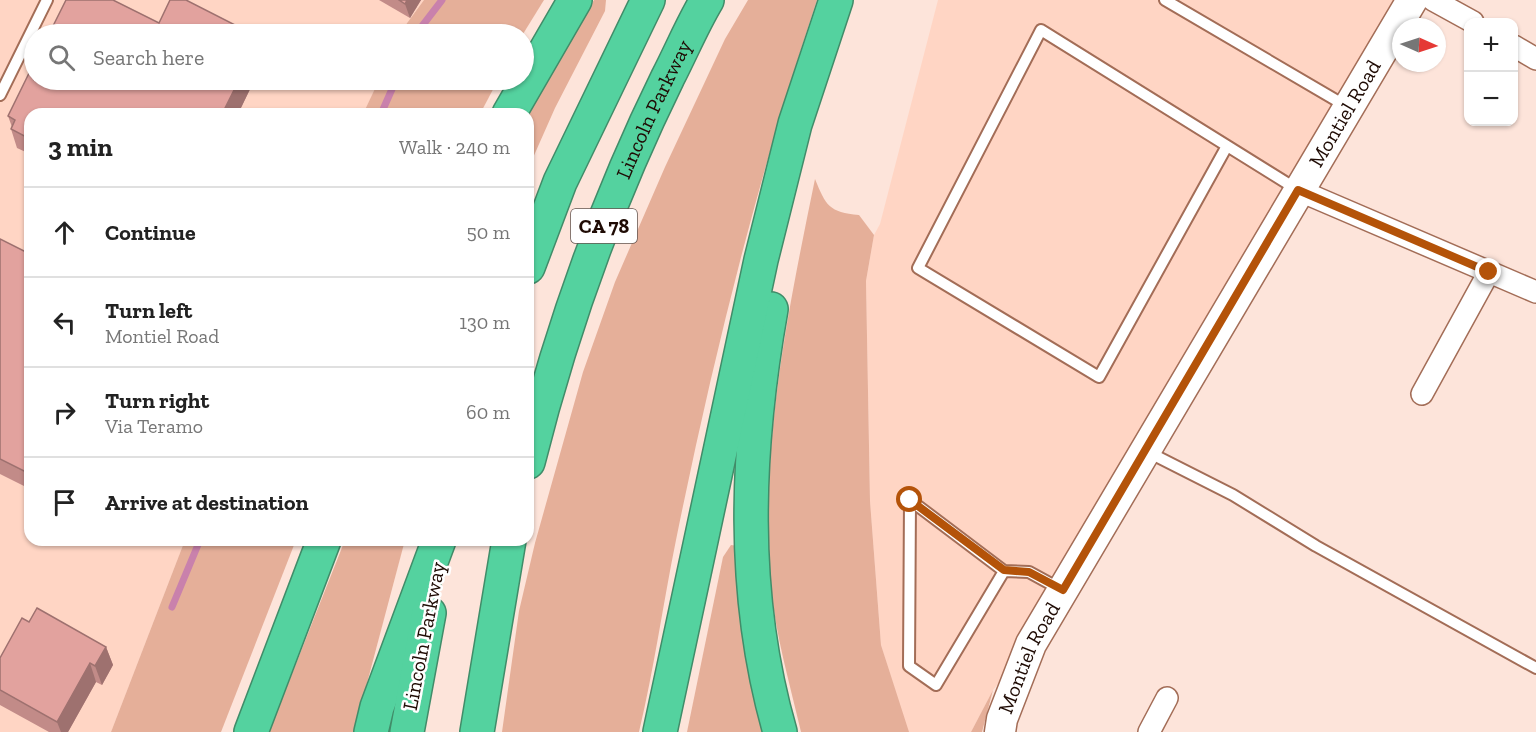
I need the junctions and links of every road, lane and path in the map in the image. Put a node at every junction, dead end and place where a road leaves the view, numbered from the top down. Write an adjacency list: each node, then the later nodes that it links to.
1 (47, 0): 11 (lane)
2 (575, 0): 15 (highway)
3 (648, 0): 22 (highway, CA 78)
4 (707, 0): 26 (highway, Lincoln Parkway / CA 78)
5 (836, 0): 40 (highway)
6 (856, 0): 41 (highway)
7 (1165, 0): 18 (lane)
8 (1412, 0): 18 (street, Montiel Road)
9 (1433, 0): 10 (street)
10 (1466, 18)
11 (35, 24)
12 (24, 46): 17 (lane)
13 (1518, 48): 14 (street)
14 (1536, 59)
15 (534, 72)
16 (524, 90): 19 (highway)
17 (0, 95)
18 (1348, 107): 21 (street, Montiel Road)
19 (513, 108)
20 (1227, 146): 20 (lane); 21 (lane)
21 (1298, 190): 23 (street); 27 (street, Montiel Road)
22 (534, 251)
23 (1489, 272): 24 (street); 25 (street)
24 (1536, 292)
25 (1422, 394)
26 (534, 438)
27 (1145, 451): 33 (street, Montiel Road); 34 (lane)
28 (322, 546): 36 (highway)
29 (439, 546): 37 (highway)
30 (440, 546): 38 (highway, Lincoln Parkway)
31 (508, 546): 39 (highway)
32 (1004, 570): 32 (lane); 33 (lane)
33 (1063, 590): 42 (street, Montiel Road)
34 (1536, 668)
35 (1167, 698): 43 (street)
36 (251, 732)
37 (371, 732)
38 (407, 732)
39 (477, 732)
40 (660, 732)
41 (780, 732)
42 (1000, 732)
43 (1149, 732)

